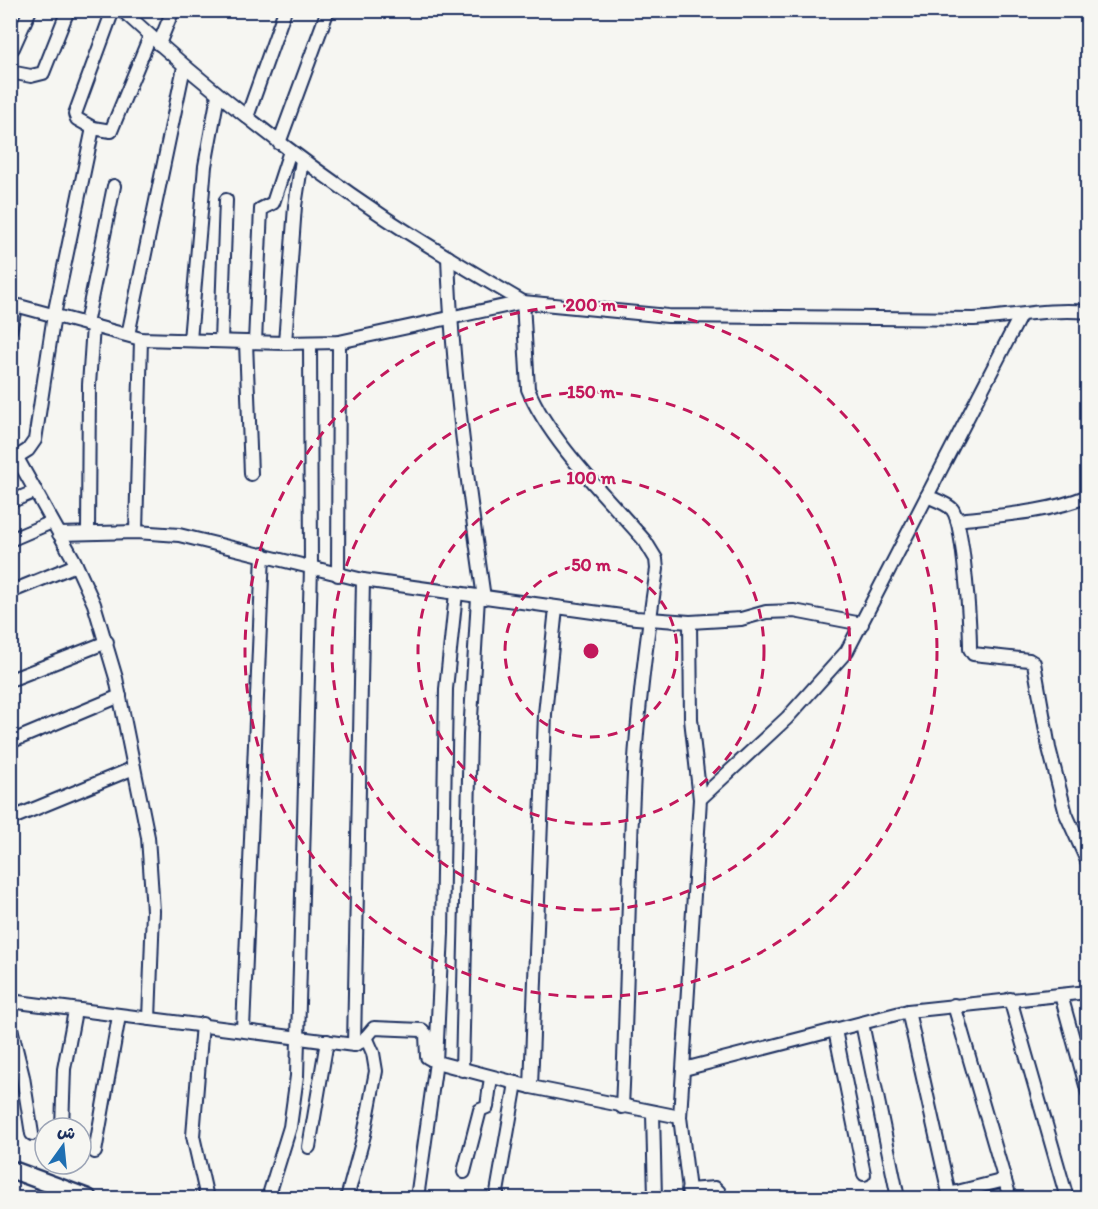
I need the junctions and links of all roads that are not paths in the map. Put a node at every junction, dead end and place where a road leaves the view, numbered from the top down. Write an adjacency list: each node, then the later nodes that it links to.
1 (30, 10): 9 (street)
2 (68, 10): 11 (street)
3 (113, 10): 14 (street)
4 (122, 10): 8 (street)
5 (173, 10): 8 (street)
6 (285, 10): 13 (street)
7 (328, 10): 15 (street)
8 (154, 40): 10 (street); 14 (street)
9 (13, 48)
10 (184, 67): 12 (street); 28 (street)
11 (10, 72)
12 (219, 95): 13 (street); 30 (street)
13 (247, 117): 15 (street)
14 (93, 128): 23 (street)
15 (279, 143): 16 (street)
16 (291, 151): 17 (street); 32 (street)
17 (302, 160): 20 (street); 34 (street)
18 (114, 186): 26 (street)
19 (226, 200): 31 (street)
20 (448, 257): 21 (street); 25 (street)
21 (522, 302): 24 (street); 25 (street); 57 (street)
22 (1088, 312): 24 (street)
23 (54, 315): 26 (street); 27 (street); 36 (street)
24 (1020, 316): 39 (street)
25 (450, 317): 33 (street); 55 (street)
26 (89, 325): 28 (street); 44 (street)
27 (10, 331)
28 (128, 335): 29 (street)
29 (141, 339): 30 (street); 45 (street)
30 (190, 340): 31 (street)
31 (221, 341): 32 (street)
32 (251, 342): 34 (street); 37 (street)
33 (339, 342): 35 (street); 51 (street)
34 (285, 343): 35 (street)
35 (310, 344): 50 (street)
36 (13, 457): 38 (street)
37 (251, 474)
38 (36, 491): 41 (street); 43 (street)
39 (927, 496): 42 (street); 59 (street)
40 (1088, 496): 42 (street)
41 (10, 502)
42 (957, 520): 67 (street)
43 (52, 522): 46 (street); 47 (street)
44 (88, 532): 45 (street); 46 (street)
45 (136, 532): 48 (street)
46 (59, 534): 49 (street)
47 (10, 540)
48 (263, 554): 50 (street); 80 (street)
49 (76, 565): 53 (street); 60 (street)
50 (311, 567): 51 (street); 82 (street)
51 (338, 575): 52 (street)
52 (363, 580): 54 (street); 85 (street)
53 (10, 592)
54 (456, 594): 55 (street); 86 (street)
55 (481, 598): 56 (street); 88 (street)
56 (556, 608): 57 (street); 91 (street)
57 (650, 619): 58 (street); 93 (street)
58 (690, 622): 59 (street); 65 (street)
59 (862, 624): 65 (street)
60 (107, 642): 61 (street); 62 (street)
61 (10, 680)
62 (120, 696): 63 (street); 64 (street)
63 (10, 742)
64 (135, 768): 66 (street); 76 (street)
65 (700, 799): 87 (street)
66 (10, 819)
67 (1088, 863)
68 (1088, 992): 69 (street)
69 (1061, 995): 70 (street); 92 (street)
70 (1010, 999): 72 (street); 116 (street)
71 (10, 1001): 73 (street)
72 (954, 1005): 74 (street); 103 (street)
73 (75, 1011): 75 (street); 95 (street)
74 (908, 1011): 77 (street); 105 (street)
75 (120, 1016): 76 (street); 99 (street)
76 (149, 1019): 79 (street)
77 (862, 1023): 81 (street); 114 (street)
78 (10, 1024): 97 (street)
79 (201, 1024): 80 (street); 107 (street)
80 (243, 1029): 82 (street)
81 (835, 1030): 87 (street); 102 (street)
82 (297, 1036): 84 (street); 108 (street)
83 (366, 1037): 85 (street); 86 (street); 109 (street)
84 (327, 1041): 85 (street); 98 (street)
85 (354, 1045)
86 (436, 1062): 88 (street); 110 (street)
87 (684, 1069): 96 (street)
88 (462, 1070): 89 (street)
89 (491, 1077): 90 (street); 101 (street)
90 (516, 1083): 91 (street); 111 (street)
91 (531, 1087): 93 (street)
92 (1088, 1093)
93 (622, 1107): 94 (street)
94 (653, 1113): 96 (street); 112 (street)
95 (62, 1116)
96 (680, 1117): 104 (street)
97 (32, 1134)
98 (309, 1147)
99 (95, 1152)
100 (10, 1169): 106 (street)
101 (464, 1172)
102 (864, 1174)
103 (1005, 1180): 105 (street); 115 (street)
104 (689, 1194): 113 (street)
105 (949, 1196)
106 (88, 1198)
107 (207, 1198)
108 (268, 1198)
109 (347, 1198)
110 (417, 1198)
111 (496, 1198)
112 (655, 1198)
113 (720, 1198)
114 (898, 1198)
115 (1010, 1198)
116 (1067, 1198)

